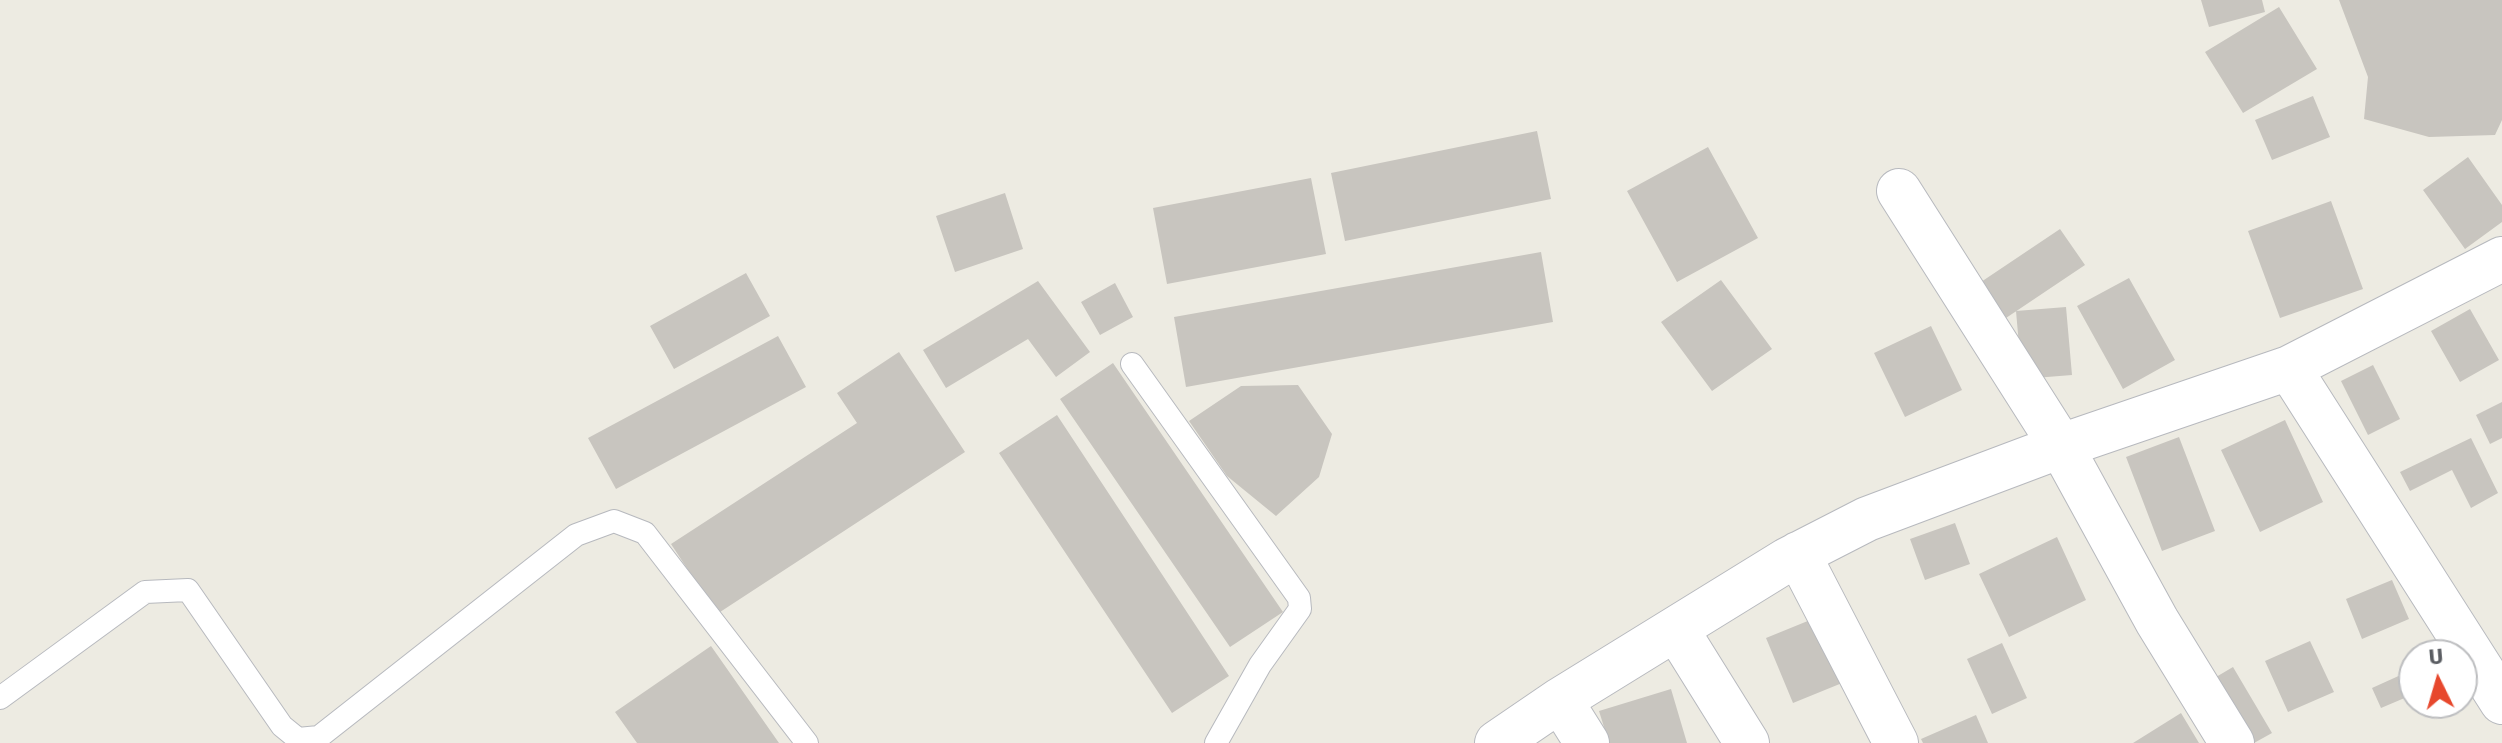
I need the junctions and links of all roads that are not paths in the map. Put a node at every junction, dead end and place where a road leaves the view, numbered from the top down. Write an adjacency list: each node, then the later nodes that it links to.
1 (1899, 191): 5 (street)
2 (2502, 259): 4 (street)
3 (1132, 364): 12 (lane)
4 (2289, 368): 5 (street); 10 (street)
5 (2061, 446): 6 (street); 17 (street)
6 (1798, 554): 7 (street); 16 (street)
7 (1676, 629): 9 (street); 15 (street)
8 (0, 698): 11 (lane)
9 (1560, 700): 13 (street); 14 (street)
10 (2502, 702)
11 (807, 743)
12 (1216, 743)
13 (1497, 743)
14 (1587, 743)
15 (1747, 743)
16 (1896, 743)
17 (2232, 743)

